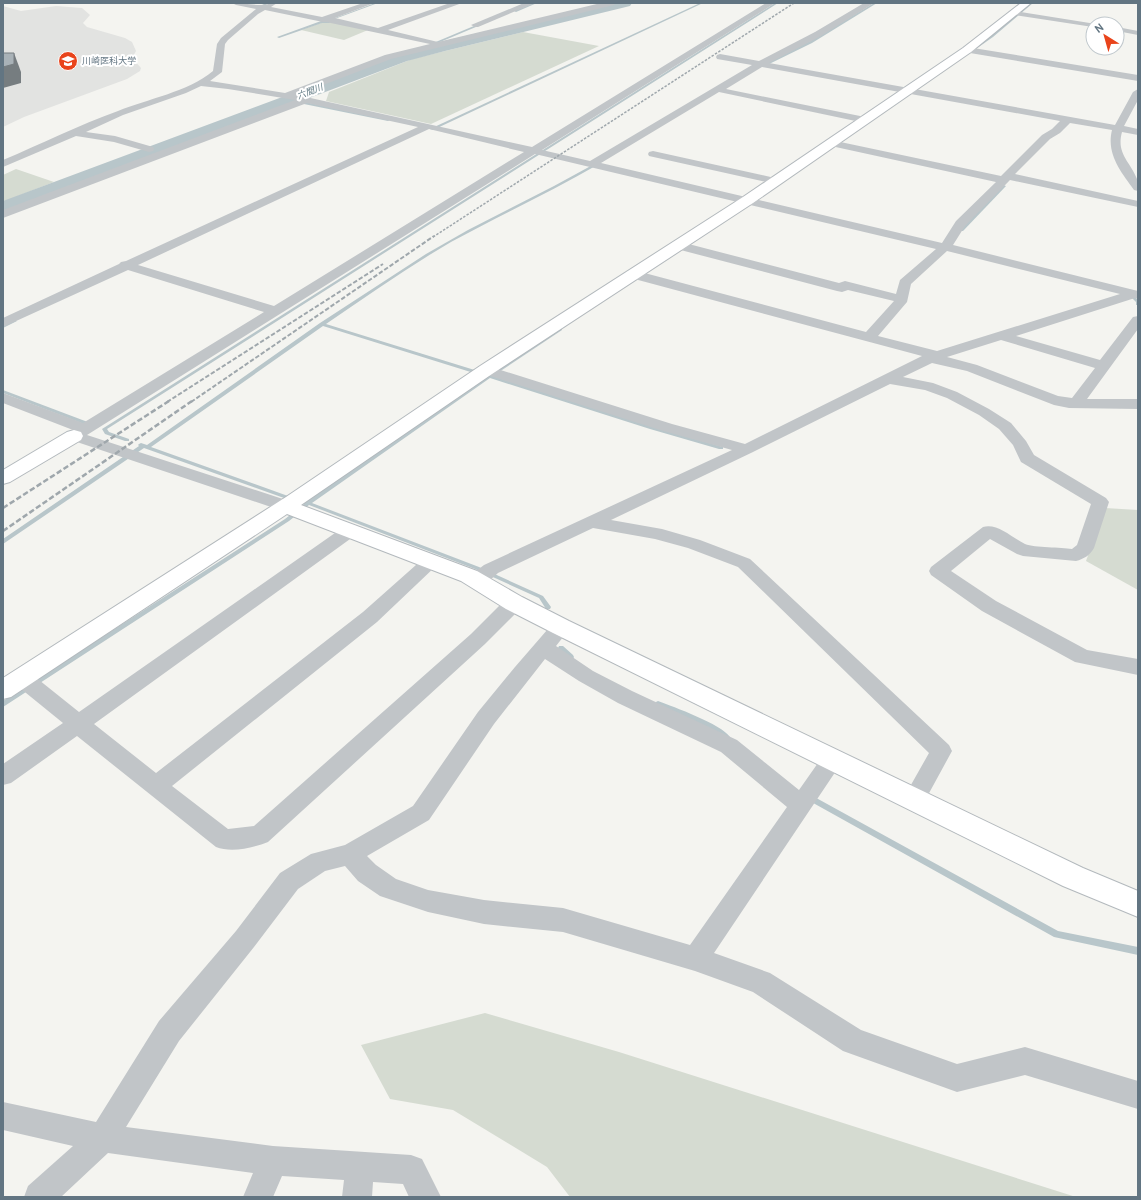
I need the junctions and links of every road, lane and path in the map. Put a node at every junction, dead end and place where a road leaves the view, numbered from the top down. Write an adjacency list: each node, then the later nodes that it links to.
1 (236, 3): 10 (street)
2 (273, 3): 10 (street)
3 (370, 3): 12 (street)
4 (458, 3): 14 (street)
5 (531, 3): 17 (street)
6 (612, 3): 17 (street)
7 (771, 3): 35 (street)
8 (870, 3): 20 (street)
9 (1027, 3): 11 (street)
10 (262, 7): 12 (street); 22 (street)
11 (1019, 13): 13 (street); 18 (street)
12 (329, 20): 14 (street)
13 (1085, 24)
14 (377, 30): 17 (street)
15 (1125, 31): 16 (street)
16 (1138, 33)
17 (435, 43): 26 (street)
18 (970, 50): 21 (street); 24 (street)
19 (720, 57): 20 (street)
20 (765, 64): 24 (street); 39 (street)
21 (1138, 78)
22 (200, 83): 26 (street); 32 (street)
23 (723, 91): 28 (street)
24 (913, 91): 27 (street); 28 (street)
25 (1138, 92): 30 (street)
26 (297, 99): 29 (street); 46 (street)
27 (1068, 119): 30 (street); 41 (street)
28 (865, 120): 33 (street)
29 (429, 127): 35 (street); 49 (street)
30 (1118, 128): 31 (street); 37 (street)
31 (1138, 132)
32 (76, 133): 34 (street); 38 (street)
33 (837, 142): 41 (street); 42 (street)
34 (149, 149)
35 (537, 152): 39 (street); 53 (street)
36 (653, 154): 42 (street)
37 (1120, 158): 40 (street); 43 (street)
38 (3, 164)
39 (596, 164): 44 (street)
40 (1138, 171)
41 (1006, 177): 45 (street); 48 (street)
42 (775, 181): 44 (street)
43 (1138, 188)
44 (748, 200): 47 (street); 48 (street)
45 (1138, 204)
46 (3, 214)
47 (682, 247): 50 (street); 52 (street)
48 (945, 247): 51 (street); 52 (street)
49 (129, 266): 53 (street); 55 (street)
50 (638, 276): 57 (street); 60 (street)
51 (1137, 294): 56 (street)
52 (901, 299): 57 (street)
53 (276, 311): 65 (street)
54 (1138, 320): 59 (street)
55 (3, 323)
56 (1002, 336): 58 (street); 59 (street)
57 (869, 338): 58 (street)
58 (934, 357): 61 (street); 63 (street)
59 (1104, 366): 63 (street)
60 (487, 373): 66 (street); 68 (street)
61 (889, 379): 66 (street); 76 (street)
62 (3, 398): 65 (street)
63 (1076, 403): 64 (street)
64 (1138, 404)
65 (85, 429): 67 (street); 68 (street)
66 (747, 449): 69 (street)
67 (3, 478)
68 (296, 505): 70 (street); 77 (street)
69 (592, 522): 72 (street); 84 (street)
70 (350, 530): 71 (street); 79 (street)
71 (431, 561): 72 (street); 82 (street)
72 (484, 575): 73 (street)
73 (514, 603): 74 (street); 82 (street)
74 (561, 627): 75 (street); 80 (street)
75 (543, 648): 83 (street); 85 (street)
76 (1138, 667)
77 (29, 684): 78 (street); 79 (street)
78 (3, 690)
79 (78, 724): 81 (street); 82 (street)
80 (833, 759): 83 (street); 84 (street)
81 (3, 776)
82 (155, 786)
83 (805, 799): 87 (street)
84 (914, 799): 86 (street)
85 (350, 854): 87 (street); 90 (street)
86 (1138, 904)
87 (695, 959): 88 (street)
88 (1138, 1095)
89 (3, 1116): 90 (street)
90 (103, 1138): 91 (street); 93 (street)
91 (272, 1161): 92 (street); 94 (street)
92 (360, 1166): 95 (street); 96 (street)
93 (39, 1197)
94 (258, 1197)
95 (357, 1197)
96 (426, 1197)

